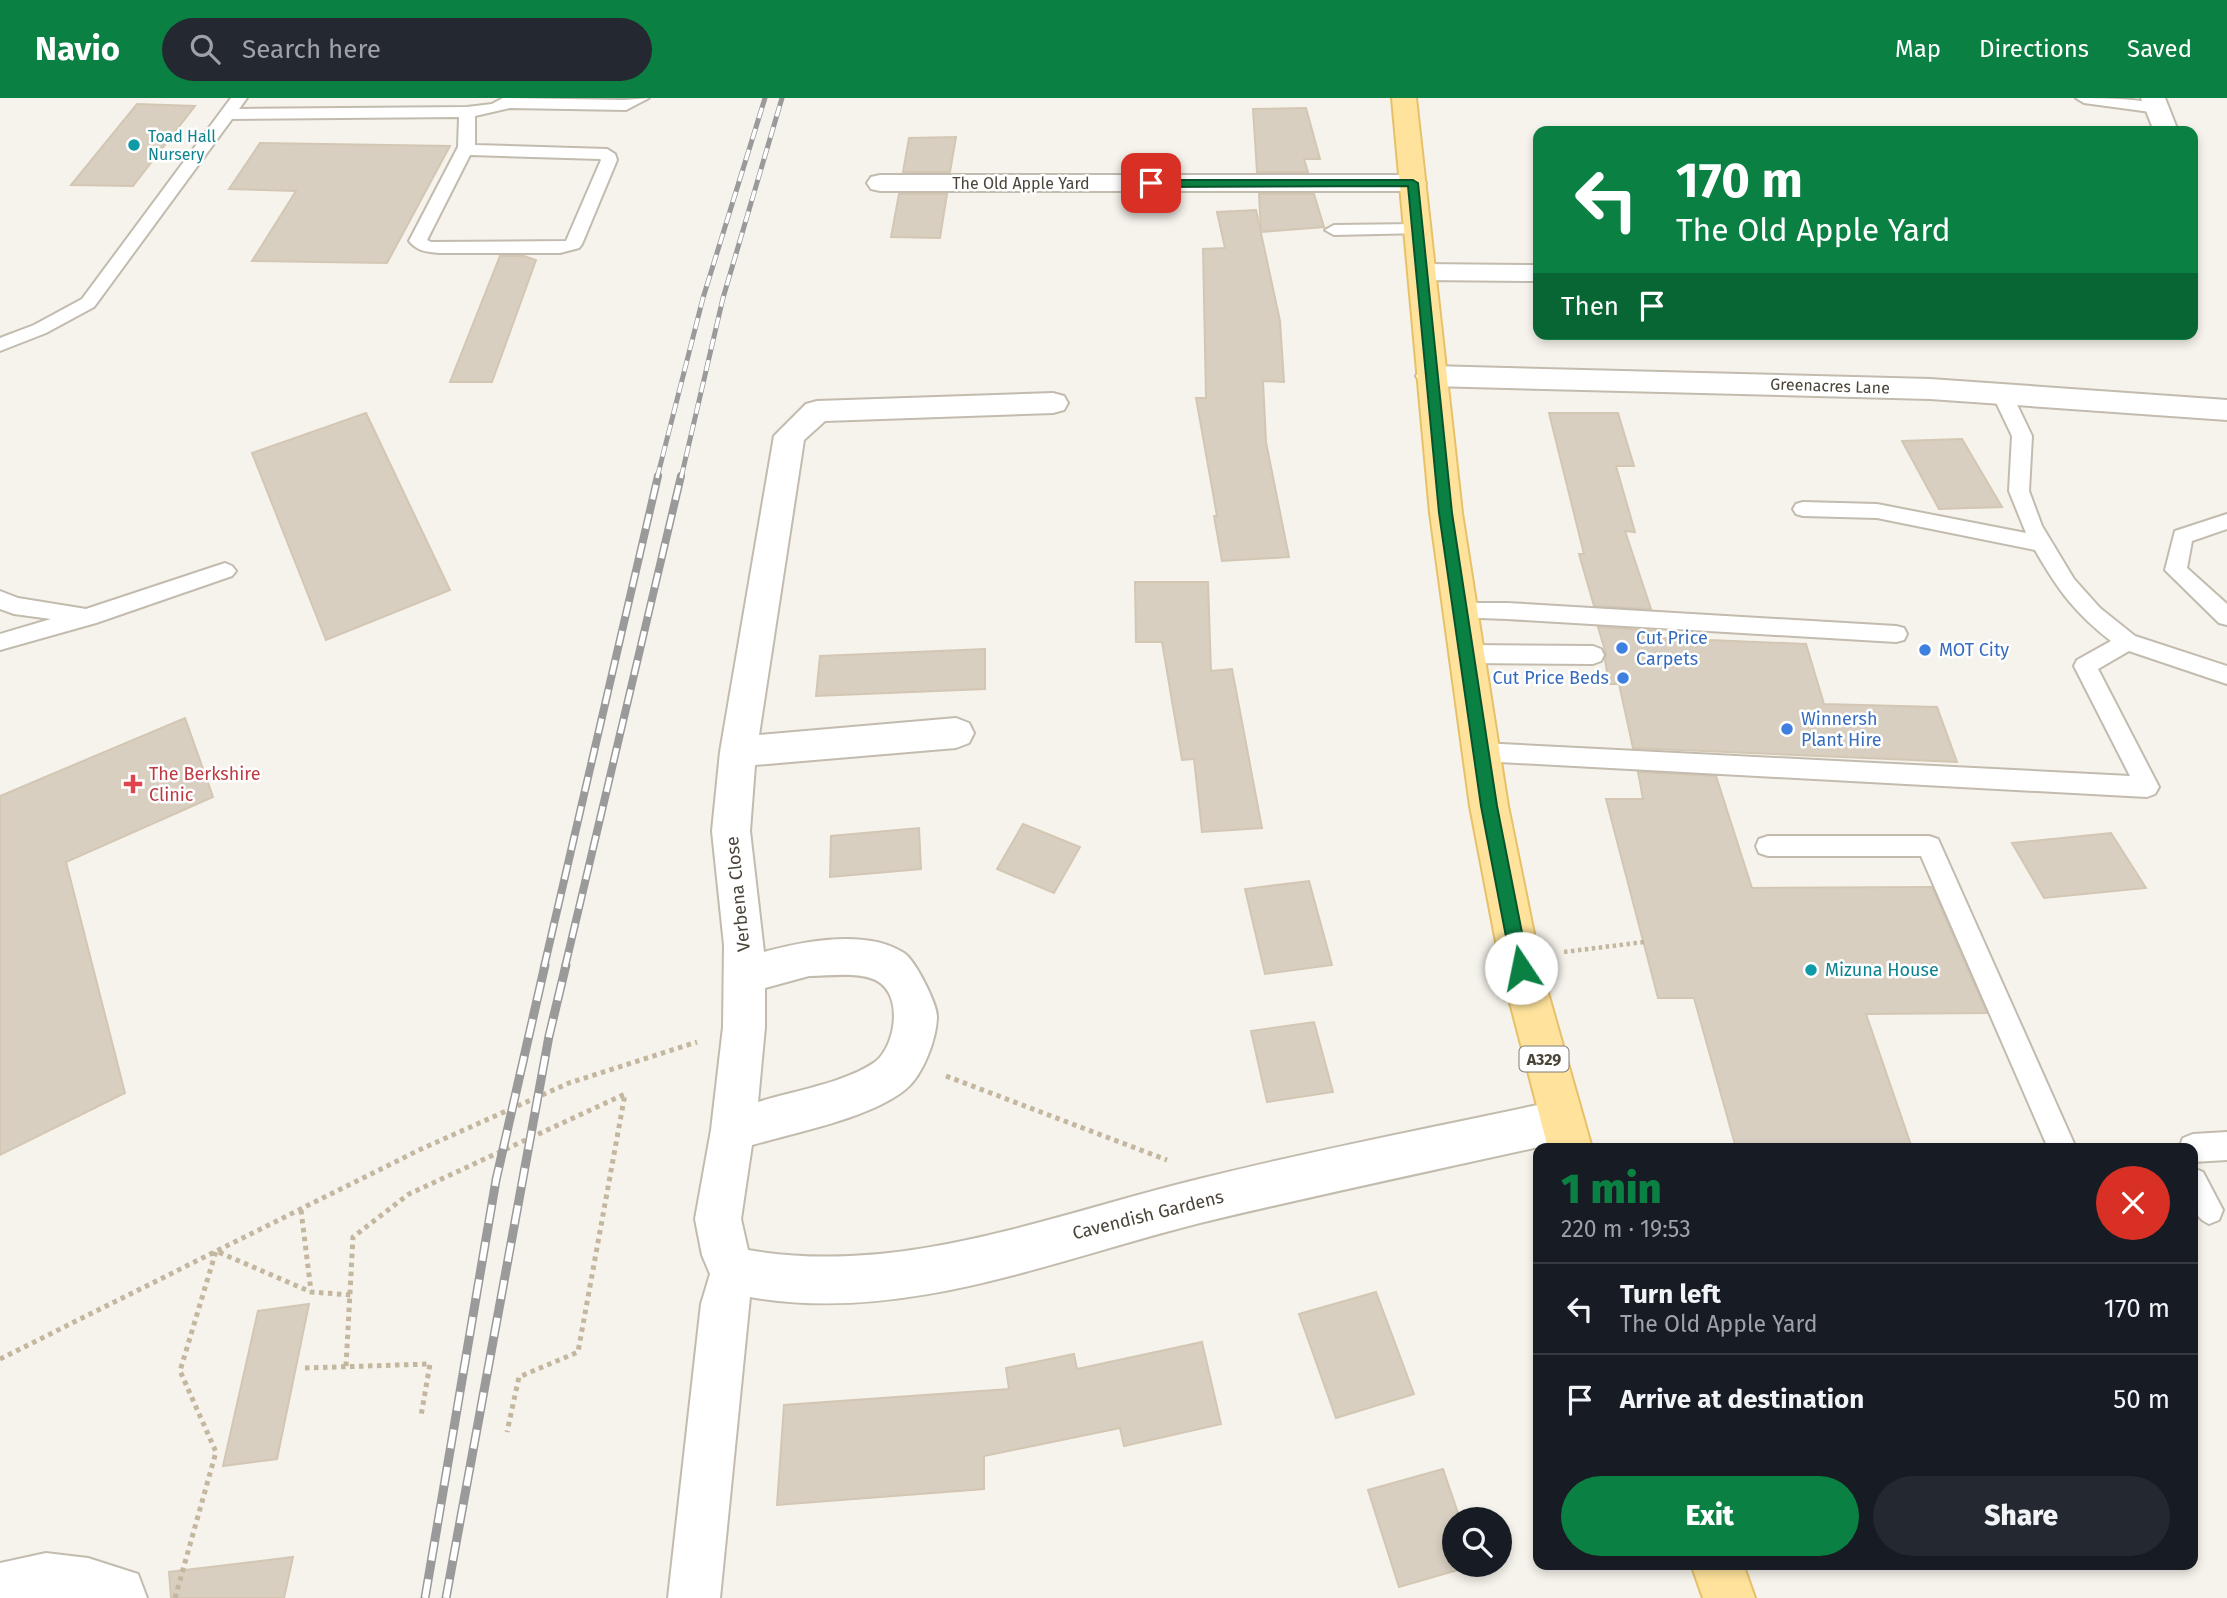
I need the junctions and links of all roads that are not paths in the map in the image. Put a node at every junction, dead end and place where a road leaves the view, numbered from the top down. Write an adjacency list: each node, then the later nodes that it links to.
1 (239, 98): 9 (lane)
2 (641, 98): 6 (lane)
3 (1404, 98): 12 (main road, A329)
4 (2084, 98): 8 (lane)
5 (510, 100): 6 (lane); 7 (lane)
6 (565, 101)
7 (467, 112): 9 (lane); 10 (lane)
8 (2159, 113)
9 (228, 114): 17 (lane)
10 (466, 147): 10 (lane)
11 (880, 183): 12 (street, The Old Apple Yard)
12 (1413, 183): 13 (main road, A329)
13 (1418, 229): 14 (lane); 15 (main road, A329)
14 (1334, 230)
15 (1422, 272): 16 (street); 18 (main road, A329)
16 (1533, 273)
17 (0, 345)
18 (1432, 376): 19 (street, Greenacres Lane); 27 (main road, A329)
19 (2002, 394): 21 (street, Greenacres Lane); 24 (lane)
20 (1053, 403): 37 (street, Verbena Close)
21 (2227, 410)
22 (1803, 509): 24 (lane)
23 (2227, 521): 29 (lane)
24 (2043, 544): 32 (lane)
25 (225, 571): 28 (lane)
26 (0, 599): 28 (lane)
27 (1460, 611): 30 (lane); 33 (main road, A329)
28 (88, 617): 31 (lane)
29 (2227, 617)
30 (1896, 634)
31 (0, 642)
32 (2127, 642): 35 (lane); 38 (lane)
33 (1466, 654): 34 (lane); 38 (main road, A329)
34 (1593, 655)
35 (2227, 675)
36 (956, 733): 37 (street)
37 (738, 752): 40 (street, Verbena Close)
38 (1481, 752): 42 (main road, A329)
39 (1768, 846): 43 (lane)
40 (745, 975): 41 (street); 41 (street, Verbena Close)
41 (733, 1130): 48 (street)
42 (1565, 1135): 48 (street, Cavendish Gardens)
43 (2060, 1143)
44 (2227, 1146): 45 (lane)
45 (2198, 1148)
46 (2198, 1191): 47 (lane)
47 (2208, 1210)
48 (734, 1271): 52 (street)
49 (1719, 1570): 53 (main road)
50 (0, 1588): 51 (street)
51 (121, 1598)
52 (694, 1598)
53 (1729, 1598)

